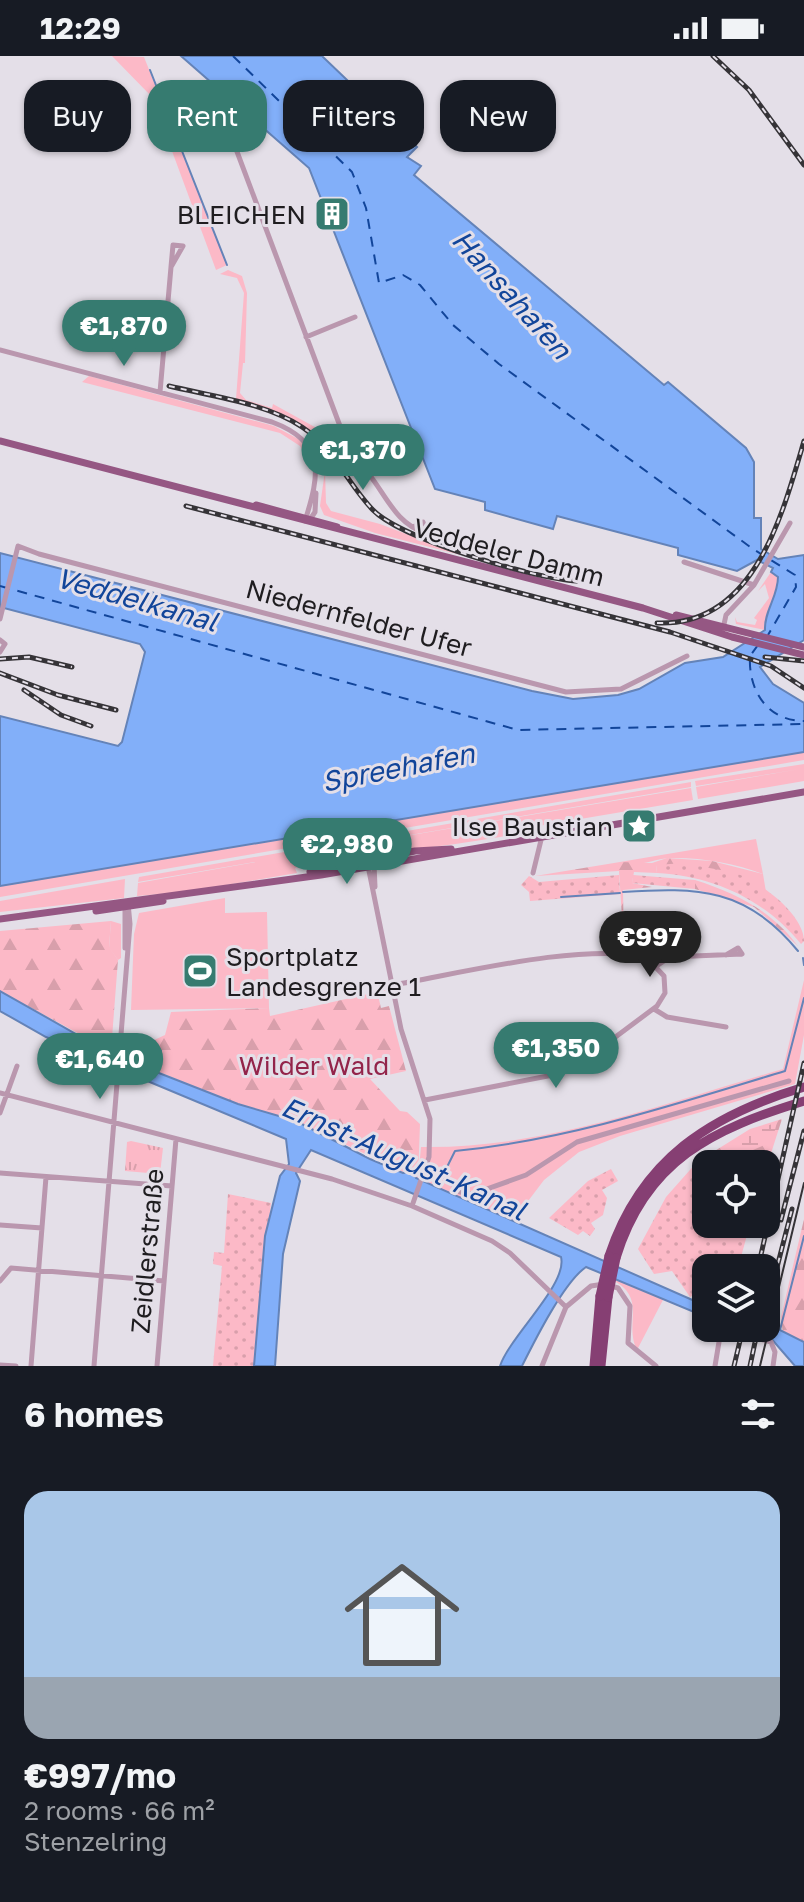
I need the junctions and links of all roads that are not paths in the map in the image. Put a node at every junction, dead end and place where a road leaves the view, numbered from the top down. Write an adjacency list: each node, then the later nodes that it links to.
1 (237, 152): 4 (street)
2 (171, 267): 6 (street)
3 (355, 317): 4 (street)
4 (306, 337): 8 (street)
5 (0, 350): 6 (street)
6 (160, 392): 9 (street)
7 (0, 441): 10 (main road, Veddeler Damm)
8 (352, 458): 9 (street); 12 (street)
9 (315, 466): 10 (street)
10 (308, 518): 16 (main road, Veddeler Damm)
11 (790, 523): 14 (street)
12 (413, 527)
13 (684, 562): 14 (street)
14 (754, 585): 16 (street)
15 (0, 616): 21 (street, Niedernfelder Ufer)
16 (722, 630): 18 (main road, Veddeler Damm); 20 (main road, Veddeler Damm)
17 (0, 640): 19 (street)
18 (804, 647)
19 (0, 652)
20 (804, 655)
21 (687, 656)
22 (804, 792): 23 (main road)
23 (542, 835): 24 (main road); 25 (street)
24 (371, 864): 26 (main road); 31 (street)
25 (533, 873)
26 (124, 907): 27 (main road); 27 (main road); 42 (street)
27 (72, 911): 28 (main road)
28 (0, 919)
29 (725, 956): 30 (street)
30 (657, 965): 31 (street); 32 (street)
31 (393, 985): 39 (street)
32 (654, 1009): 33 (street); 39 (street)
33 (726, 1027)
34 (17, 1066): 38 (street)
35 (789, 1081): 44 (street)
36 (804, 1087): 52 (highway)
37 (0, 1093): 38 (street)
38 (7, 1095): 41 (street); 42 (street)
39 (425, 1100): 44 (street)
40 (804, 1101): 52 (highway)
41 (0, 1113)
42 (113, 1123): 43 (street); 47 (street)
43 (176, 1139): 48 (street, Zeidlerstraße); 49 (street)
44 (426, 1169): 49 (street)
45 (0, 1173): 46 (street)
46 (46, 1177): 47 (street); 51 (street)
47 (108, 1181): 48 (street); 54 (street)
48 (172, 1186): 56 (street, Zeidlerstraße)
49 (412, 1206): 58 (street)
50 (0, 1225): 51 (street)
51 (42, 1228): 53 (street)
52 (613, 1257): 57 (highway, bridge)
53 (38, 1270): 54 (street); 55 (street); 61 (street)
54 (101, 1276): 56 (street); 62 (street)
55 (0, 1281)
56 (164, 1281): 63 (street, Zeidlerstraße)
57 (604, 1297): 65 (highway); 66 (highway)
58 (566, 1307): 64 (street); 67 (street)
59 (0, 1365): 60 (street)
60 (16, 1366)
61 (31, 1366)
62 (94, 1366)
63 (157, 1366)
64 (542, 1366)
65 (594, 1366)
66 (601, 1366)
67 (656, 1366)
68 (715, 1366): 69 (street)
69 (773, 1366)

